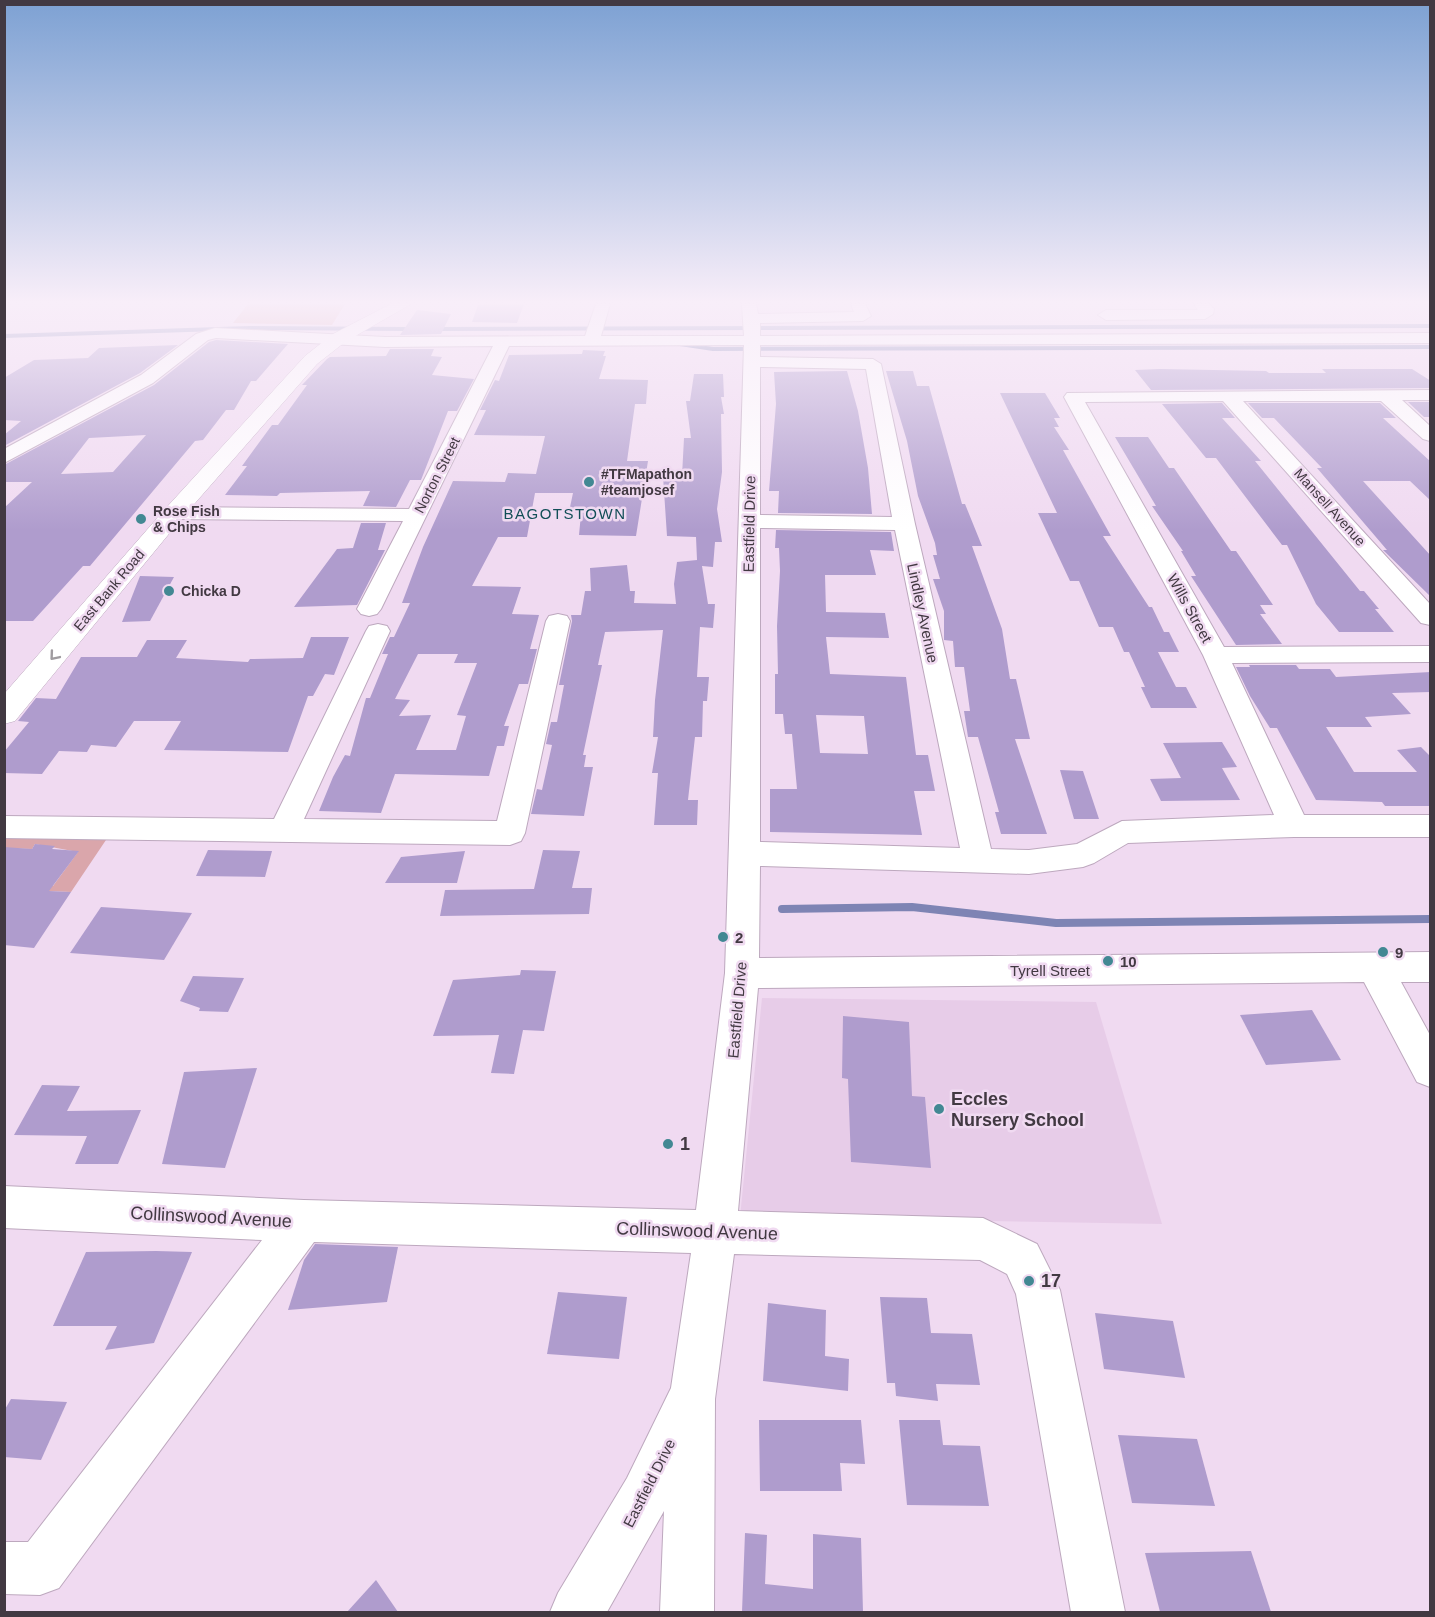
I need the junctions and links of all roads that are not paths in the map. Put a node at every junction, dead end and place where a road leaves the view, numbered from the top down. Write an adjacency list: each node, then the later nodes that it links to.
1 (146, 379): 11 (street)
2 (277, 379): 20 (main road, East Bank Road)
3 (293, 379): 12 (main road, East Bank Road)
4 (484, 379): 13 (street, Norton Street)
5 (750, 379): 14 (street, Eastfield Drive)
6 (876, 379): 15 (street, Lindley Avenue)
7 (1385, 395): 8 (street); 9 (street); 10 (street)
8 (1431, 395)
9 (1229, 397): 16 (street, Mansell Avenue); 19 (street, Wills Street)
10 (1431, 435)
11 (4, 457)
12 (174, 513): 13 (street); 21 (main road, East Bank Road, one-way to 21)
13 (416, 515): 25 (street, Norton Street)
14 (749, 521): 15 (street); 26 (street, Eastfield Drive)
15 (904, 524): 27 (street, Lindley Avenue)
16 (1431, 618)
17 (558, 621): 25 (street)
18 (1431, 654): 19 (street)
19 (1216, 655): 22 (street, Wills Street)
20 (4, 686)
21 (4, 714)
22 (1294, 826): 23 (street); 27 (street)
23 (1431, 826)
24 (4, 827): 25 (street)
25 (283, 831)
26 (745, 854): 27 (street); 30 (street, Eastfield Drive)
27 (978, 861)
28 (1374, 967): 29 (street, Tyrell Street); 30 (street, Tyrell Street); 31 (street)
29 (1431, 967)
30 (742, 973): 34 (street, Eastfield Drive)
31 (1431, 1070)
32 (4, 1207): 33 (street, Collinswood Avenue)
33 (304, 1221): 34 (street, Collinswood Avenue); 36 (street)
34 (715, 1232): 35 (street, Eastfield Drive); 39 (street, Collinswood Avenue)
35 (694, 1392): 37 (street, Eastfield Drive); 38 (street)
36 (4, 1568)
37 (577, 1612)
38 (687, 1612)
39 (1098, 1612)

